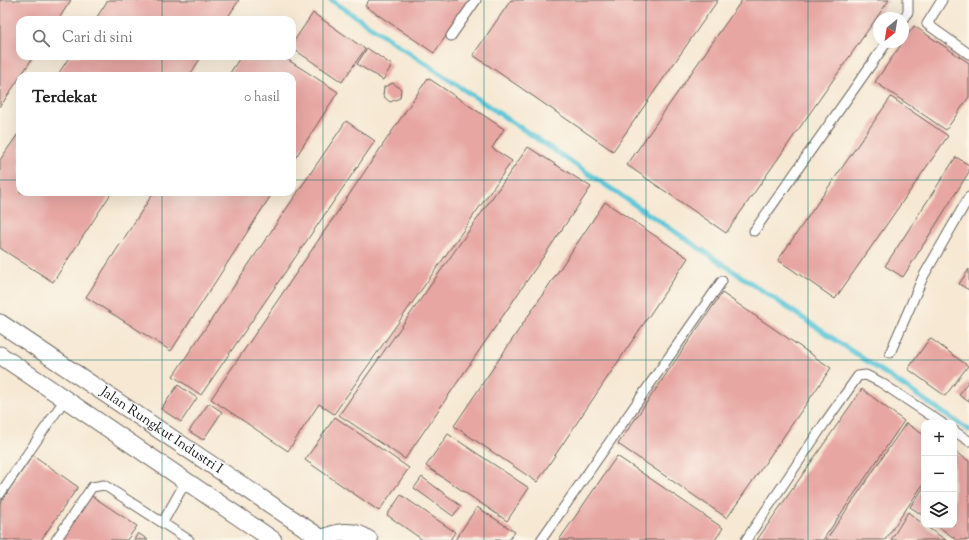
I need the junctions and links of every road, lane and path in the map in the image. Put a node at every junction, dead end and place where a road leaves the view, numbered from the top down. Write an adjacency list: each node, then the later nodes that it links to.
1 (476, 0): 5 (lane)
2 (908, 0): 4 (lane)
3 (942, 0): 7 (lane)
4 (908, 12)
5 (451, 36)
6 (883, 48): 9 (lane)
7 (969, 54)
8 (969, 197): 12 (lane)
9 (754, 231)
10 (722, 281): 26 (lane)
11 (0, 323): 24 (street, Jalan Rungkut Industri I)
12 (890, 353)
13 (0, 355): 14 (street, Jalan Rungkut Industri I)
14 (65, 399): 18 (street, Jalan Rungkut Industri I); 19 (lane)
15 (937, 420): 27 (lane)
16 (957, 433): 17 (lane)
17 (969, 441)
18 (186, 481): 20 (lane); 23 (street, Jalan Rungkut Industri I)
19 (0, 494)
20 (163, 522): 21 (lane); 22 (lane)
21 (56, 540)
22 (189, 540)
23 (273, 540)
24 (321, 540): 25 (street)
25 (369, 540)
26 (541, 540)
27 (746, 540)

